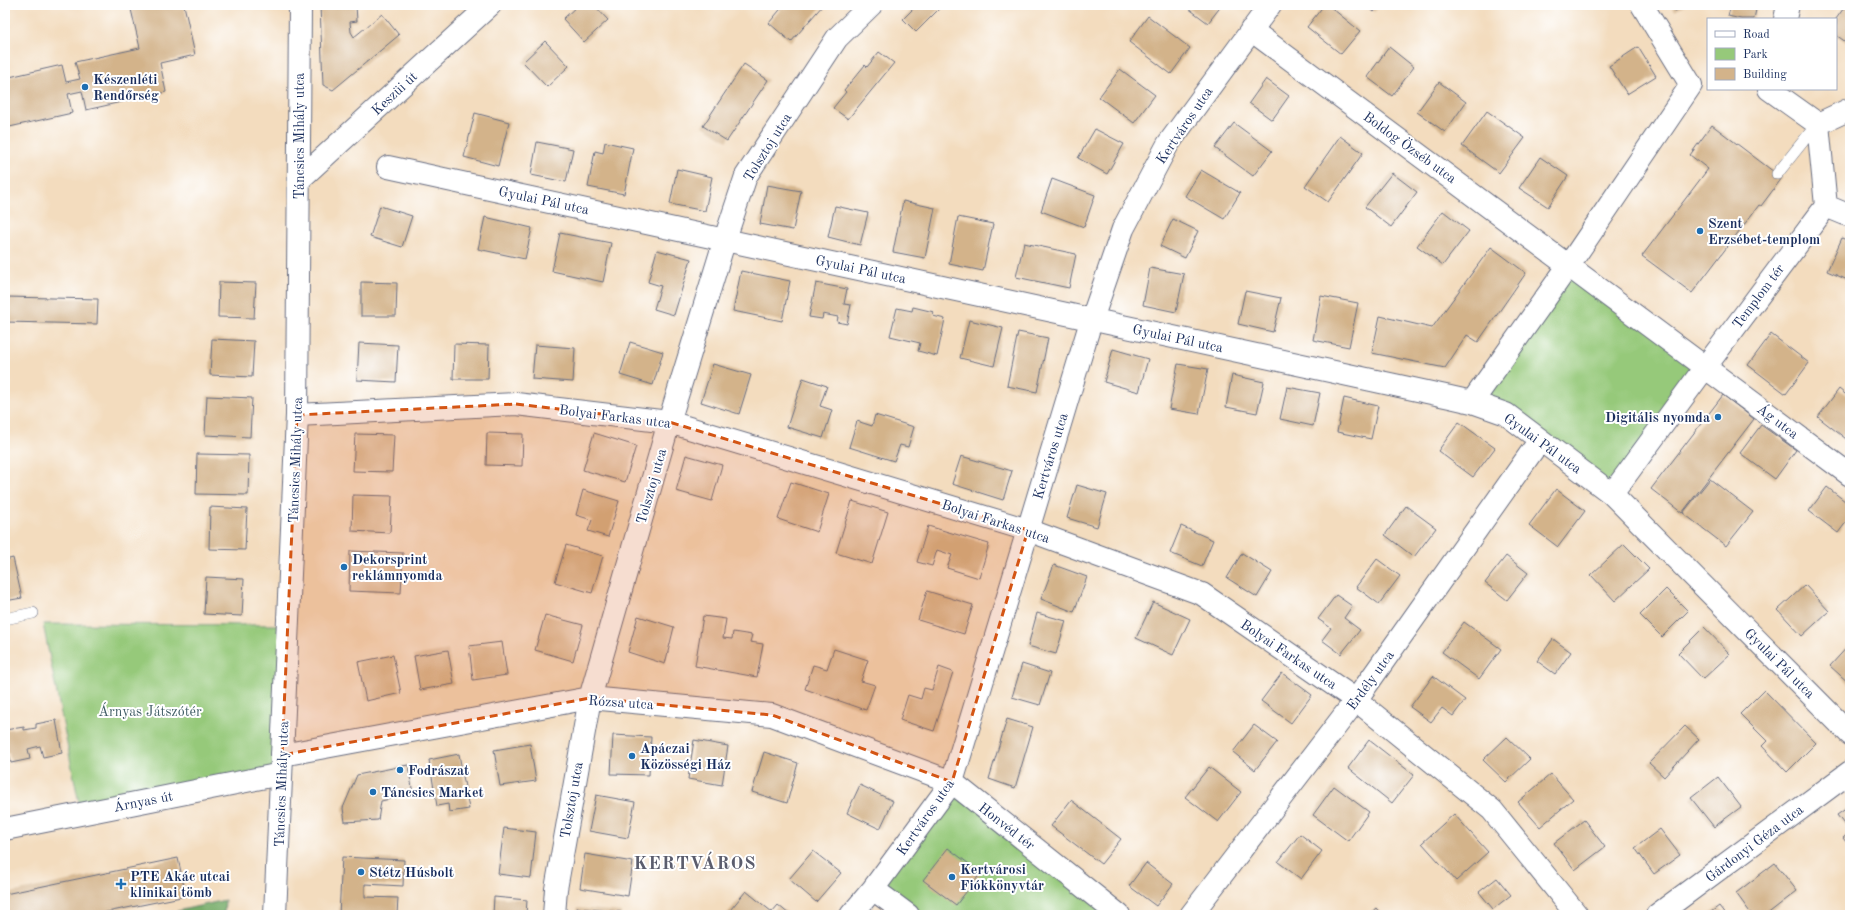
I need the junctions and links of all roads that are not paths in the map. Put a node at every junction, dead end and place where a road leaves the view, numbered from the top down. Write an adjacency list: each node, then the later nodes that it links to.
1 (300, 5): 15 (street, Táncsics Mihály utca)
2 (490, 5): 15 (street, Keszüi út)
3 (870, 5): 18 (street, Tolsztoj utca)
4 (1270, 5): 8 (street, Kertváros utca)
5 (1642, 5): 9 (street)
6 (1788, 5): 7 (street)
7 (1785, 18)
8 (1251, 30): 19 (street, Boldog Özséb utca); 20 (street, Kertváros utca)
9 (1700, 86): 19 (street)
10 (1770, 90): 12 (street)
11 (1850, 109): 12 (street)
12 (1818, 124): 14 (lane); 16 (street)
13 (388, 167): 18 (street, Gyulai Pál utca)
14 (1777, 174)
15 (299, 180): 23 (street, Táncsics Mihály utca)
16 (1826, 206): 17 (street); 21 (street, Templom tér)
17 (1850, 216)
18 (725, 239): 20 (street, Gyulai Pál utca); 24 (street, Tolsztoj utca)
19 (1569, 265): 21 (street); 22 (street)
20 (1092, 319): 22 (street, Gyulai Pál utca); 28 (street, Kertváros utca)
21 (1706, 366): 26 (street, Ág utca); 27 (street, Templom tér)
22 (1472, 402): 25 (street, Gyulai Pál utca)
23 (297, 415): 24 (street, Bolyai Farkas utca); 34 (street, Táncsics Mihály utca)
24 (669, 422): 28 (street, Bolyai Farkas utca); 31 (street, Tolsztoj utca)
25 (1540, 440): 27 (street, Gyulai Pál utca); 32 (street, Erdély utca)
26 (1850, 475)
27 (1612, 494): 33 (street, Gyulai Pál utca)
28 (1028, 530): 32 (street, Bolyai Farkas utca); 36 (street, Kertváros utca)
29 (33, 613): 30 (lane)
30 (5, 619)
31 (590, 698): 34 (street, Rózsa utca); 36 (street, Rózsa utca); 40 (street, Tolsztoj utca)
32 (1356, 700): 44 (street, Erdély utca); 45 (street, Bolyai Farkas utca)
33 (1850, 734)
34 (282, 765): 37 (street, Árnyas út); 39 (street, Táncsics Mihály utca)
35 (1850, 772): 46 (street, Gárdonyi Géza utca)
36 (952, 782): 38 (street, Kertváros utca); 43 (street, Honvéd tér)
37 (5, 829)
38 (873, 889): 41 (street, Kertváros utca); 42 (street)
39 (275, 915)
40 (554, 915)
41 (851, 915)
42 (908, 915)
43 (1119, 915)
44 (1192, 915)
45 (1577, 915)
46 (1658, 915)

